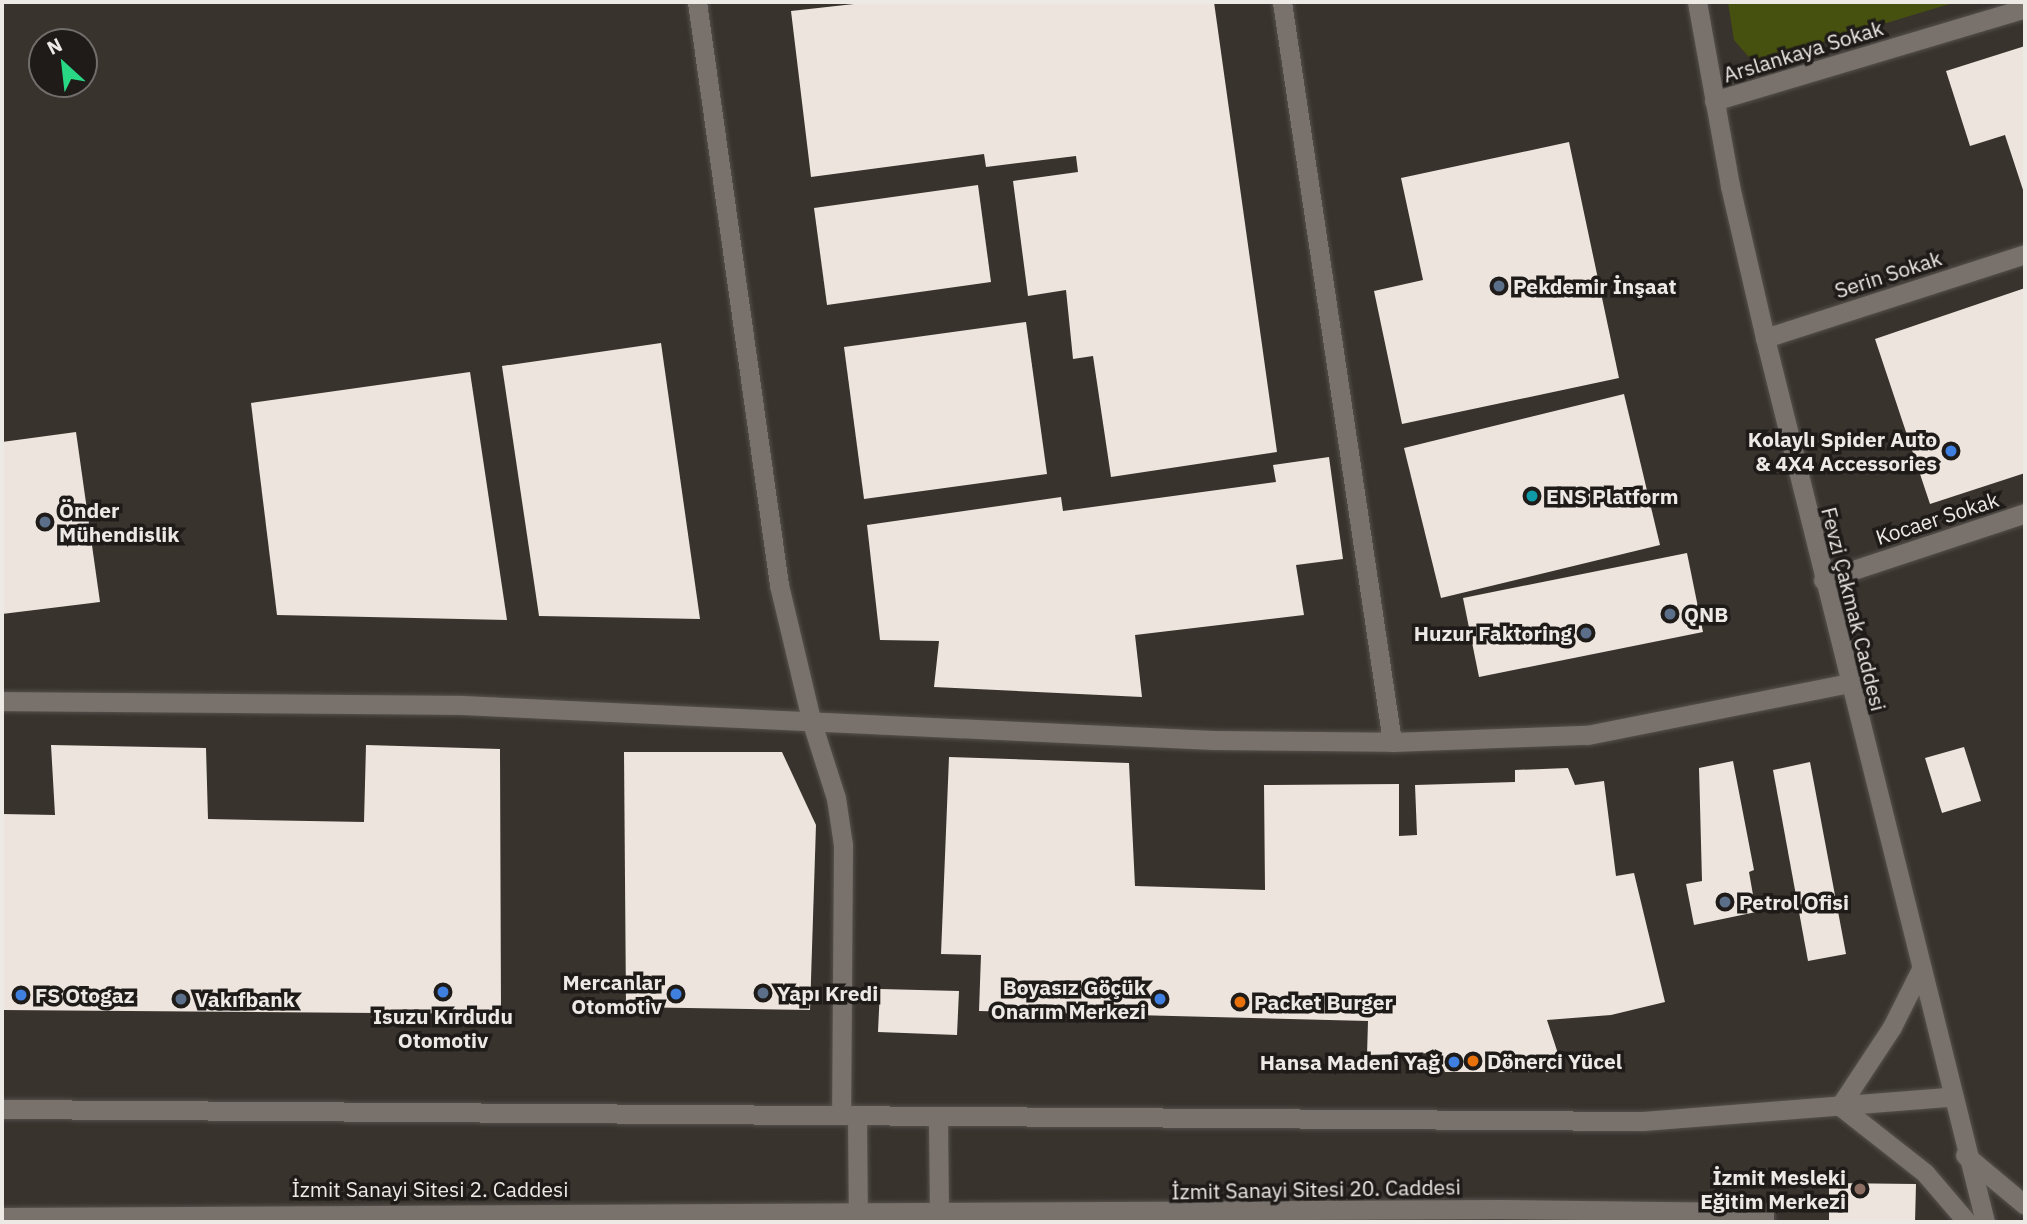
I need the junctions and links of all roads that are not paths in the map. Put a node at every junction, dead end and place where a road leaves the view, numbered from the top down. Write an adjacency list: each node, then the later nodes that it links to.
1 (698, 2): 12 (street)
2 (1282, 2): 13 (street)
3 (1697, 2): 5 (street, Fevzi Çakmak Caddesi)
4 (2025, 8): 5 (street, Arslankaya Sokak)
5 (1714, 101): 7 (street, Fevzi Çakmak Caddesi)
6 (2025, 254): 7 (street, Serin Sokak)
7 (1765, 338): 9 (street, Fevzi Çakmak Caddesi)
8 (2025, 513): 9 (street, Kocaer Sokak)
9 (1823, 580): 10 (street, Fevzi Çakmak Caddesi)
10 (1849, 683): 13 (street); 14 (street, Fevzi Çakmak Caddesi)
11 (2, 701): 12 (street)
12 (811, 723): 13 (street); 18 (street)
13 (1392, 742)
14 (1920, 971): 15 (street, Fevzi Çakmak Caddesi); 16 (street)
15 (1950, 1097): 16 (street); 20 (street, Fevzi Çakmak Caddesi)
16 (1840, 1106): 19 (street); 30 (street)
17 (2, 1109): 18 (street)
18 (849, 1114): 19 (street); 22 (street)
19 (938, 1118): 27 (street)
20 (1965, 1156): 21 (street); 31 (street, Fevzi Çakmak Caddesi)
21 (2025, 1205)
22 (858, 1216): 26 (street, İzmit Sanayi Sitesi 2. Caddesi); 27 (street, İzmit Sanayi Sitesi 20. Caddesi)
23 (1500, 1216): 28 (street, İzmit Sanayi Sitesi 20. Caddesi); 29 (street, İzmit Sanayi Sitesi 20. Caddesi)
24 (2, 1217): 25 (street, İzmit Sanayi Sitesi 2. Caddesi)
25 (330, 1217): 26 (street, İzmit Sanayi Sitesi 2. Caddesi)
26 (556, 1217)
27 (939, 1218): 28 (street, İzmit Sanayi Sitesi 20. Caddesi)
28 (1234, 1218)
29 (1764, 1222)
30 (1967, 1222)
31 (1985, 1222)

